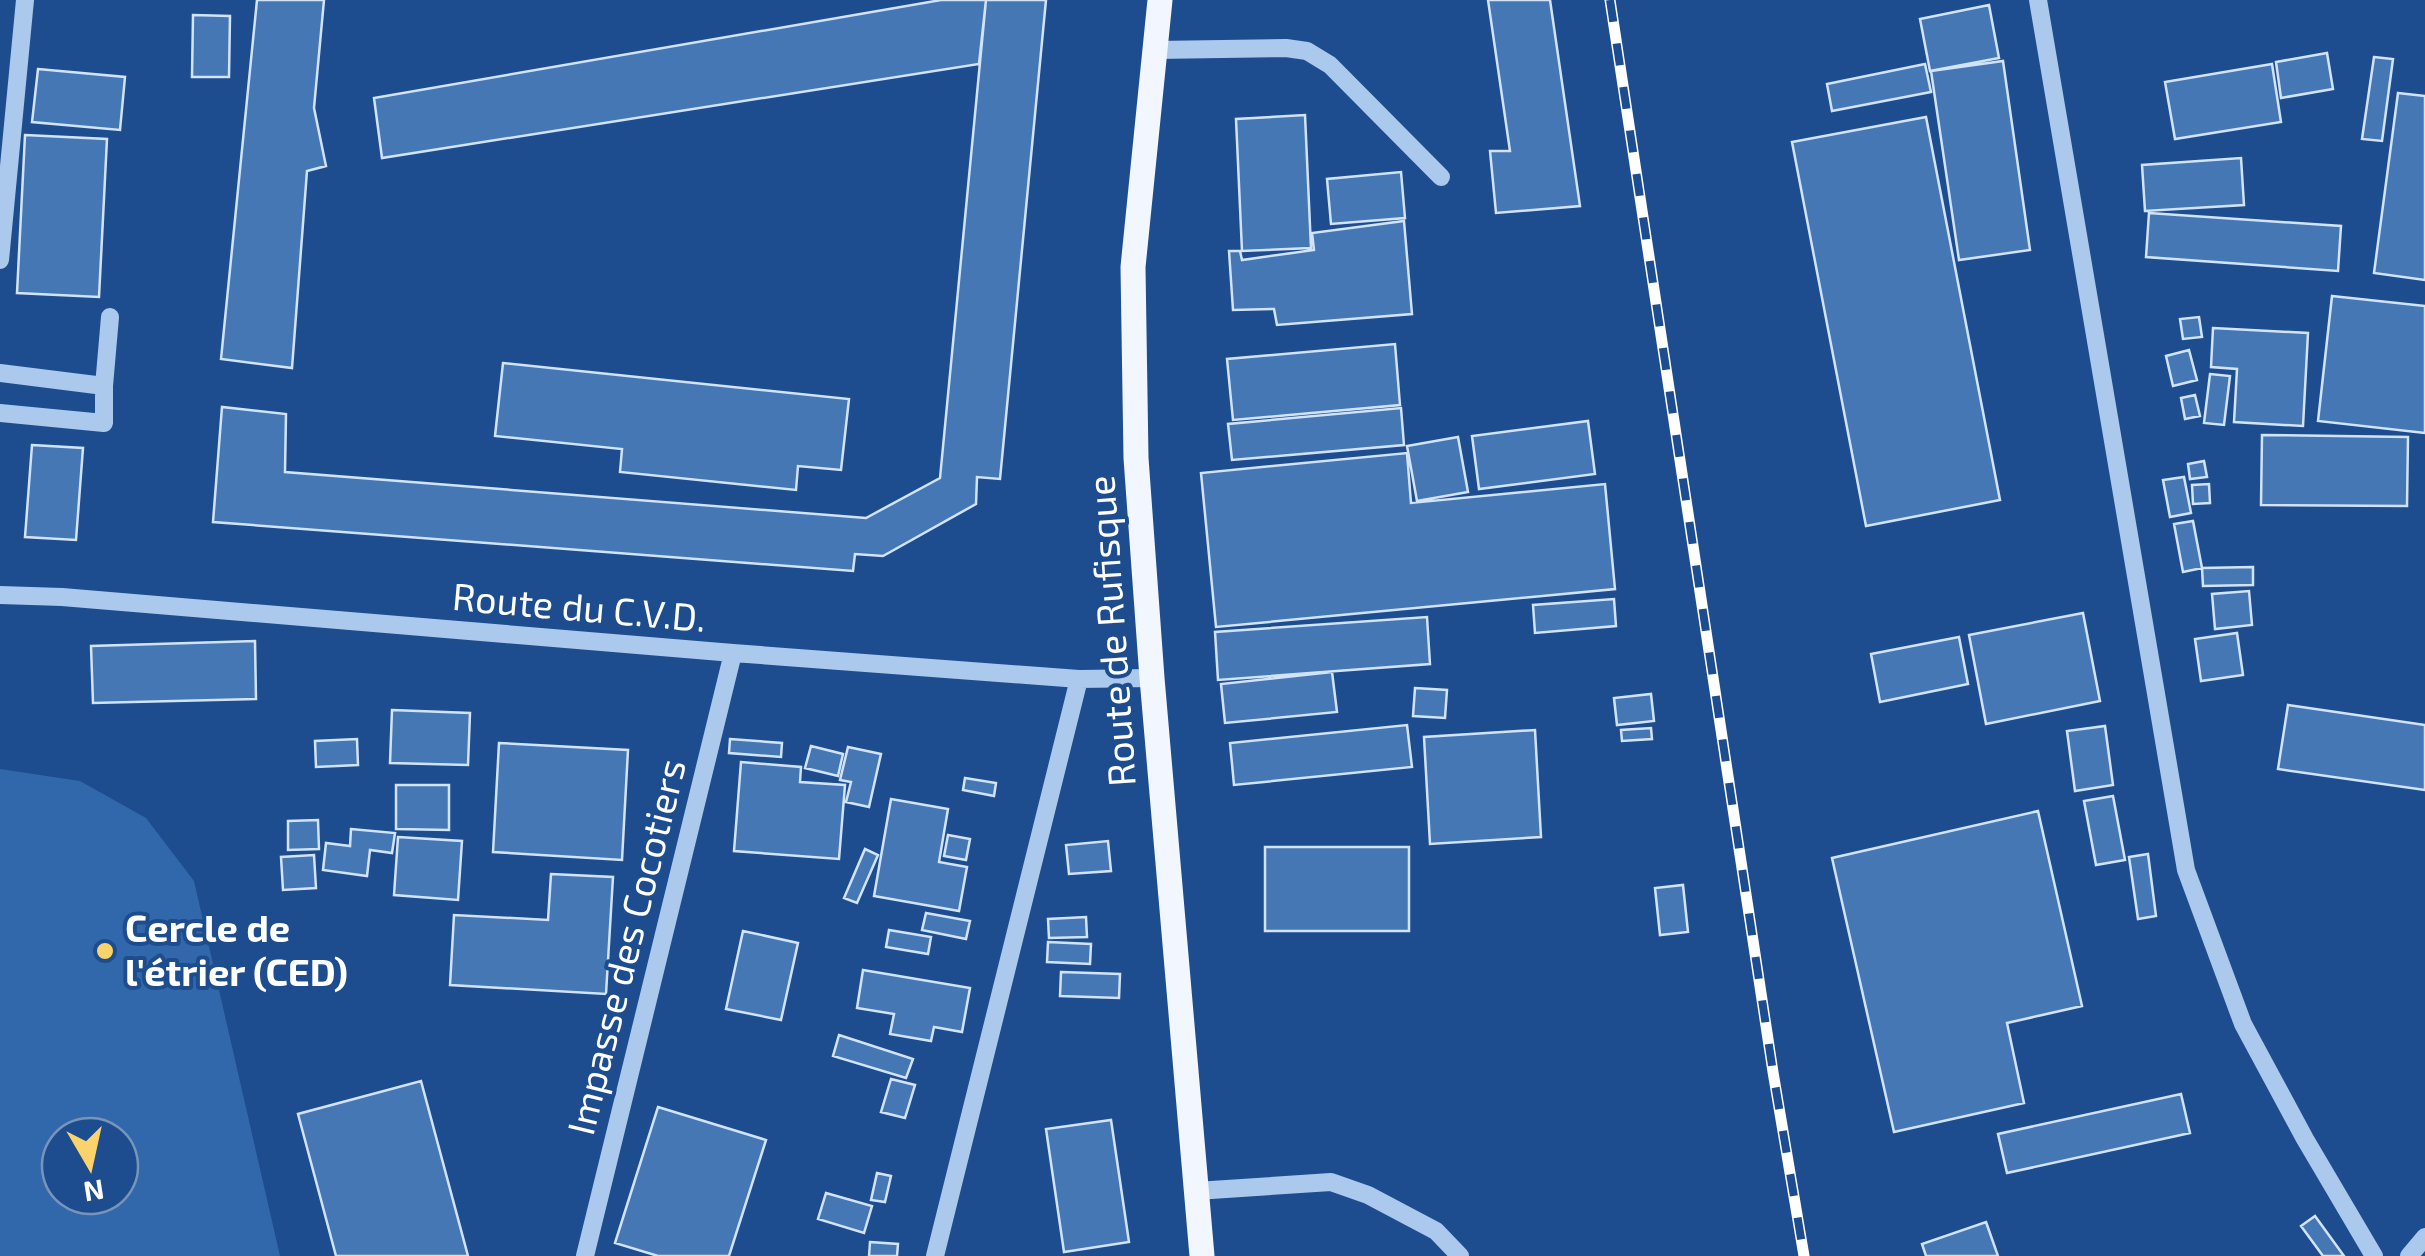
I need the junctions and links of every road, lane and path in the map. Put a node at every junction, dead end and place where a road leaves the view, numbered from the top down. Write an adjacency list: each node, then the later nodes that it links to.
1 (25, 0): 6 (street)
2 (1160, 0): 4 (main road, Route de Rufisque)
3 (2038, 0): 21 (street)
4 (1156, 50): 5 (street); 13 (main road, Route de Rufisque)
5 (1441, 176)
6 (0, 260)
7 (110, 317): 9 (street)
8 (0, 373): 9 (street)
9 (104, 386): 10 (street)
10 (0, 413)
11 (0, 595): 12 (street, Route du C.V.D.)
12 (733, 653): 14 (street, Route du C.V.D.); 17 (street, Impasse des Cocotiers)
13 (1152, 678): 14 (street, Route du C.V.D.); 15 (main road, Route de Rufisque)
14 (1079, 679): 18 (street)
15 (1196, 1191): 19 (main road, Route de Rufisque); 20 (street)
16 (2425, 1237): 22 (street)
17 (585, 1256)
18 (935, 1256)
19 (1202, 1256)
20 (1460, 1256)
21 (2374, 1256)
22 (2409, 1256)

